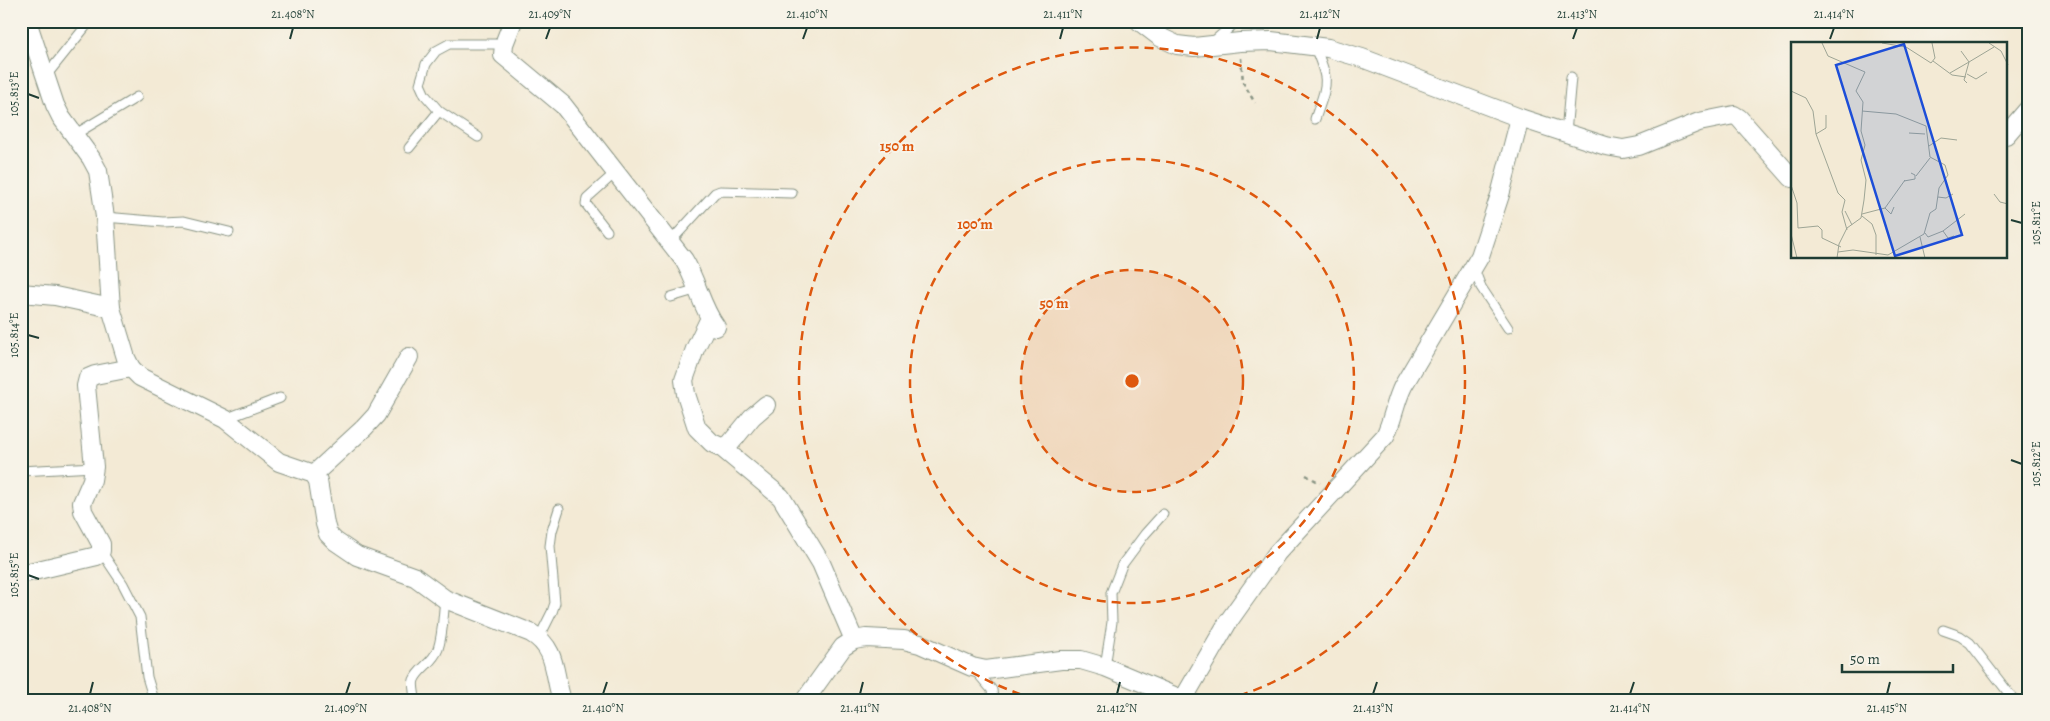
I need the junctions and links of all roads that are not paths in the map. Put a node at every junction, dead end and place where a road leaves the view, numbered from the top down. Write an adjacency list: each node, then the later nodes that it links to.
1 (26, 21): 9 (street)
2 (90, 21): 9 (lane)
3 (512, 21): 6 (street)
4 (1139, 21): 7 (street)
5 (1237, 21): 7 (lane)
6 (504, 44): 13 (lane); 21 (street)
7 (1210, 45): 8 (street)
8 (1314, 45): 14 (street); 15 (lane)
9 (44, 77): 18 (street)
10 (1571, 78): 17 (lane)
11 (137, 97): 18 (lane)
12 (2029, 108): 16 (street)
13 (439, 111): 19 (lane); 20 (lane)
14 (1520, 118): 17 (street); 28 (street)
15 (1315, 119)
16 (2009, 132)
17 (1566, 133): 22 (street)
18 (74, 135): 24 (street)
19 (478, 137)
20 (409, 148)
21 (615, 173): 25 (lane); 27 (street)
22 (1791, 177)
23 (792, 193): 27 (lane)
24 (105, 217): 26 (lane); 32 (street)
25 (607, 231)
26 (229, 232)
27 (670, 242): 29 (street)
28 (1474, 268): 33 (lane); 52 (street)
29 (698, 290): 31 (lane); 39 (street)
30 (21, 293): 32 (street)
31 (671, 297)
32 (111, 308): 35 (street)
33 (1508, 328)
34 (409, 357): 42 (street)
35 (131, 368): 38 (street); 40 (street)
36 (280, 398): 38 (lane)
37 (766, 405): 39 (street)
38 (225, 419): 42 (street)
39 (721, 447): 50 (street)
40 (94, 466): 41 (lane); 45 (street)
41 (21, 471)
42 (314, 474): 47 (street)
43 (559, 509): 49 (lane)
44 (1163, 514): 52 (lane)
45 (101, 551): 46 (street); 53 (lane)
46 (21, 574)
47 (445, 599): 49 (street); 54 (lane)
48 (1942, 630): 58 (lane)
49 (539, 638): 55 (street)
50 (854, 640): 51 (street); 56 (street)
51 (972, 667): 52 (street); 57 (lane)
52 (1105, 667)
53 (154, 700)
54 (415, 700)
55 (562, 700)
56 (805, 700)
57 (994, 700)
58 (2014, 700)

